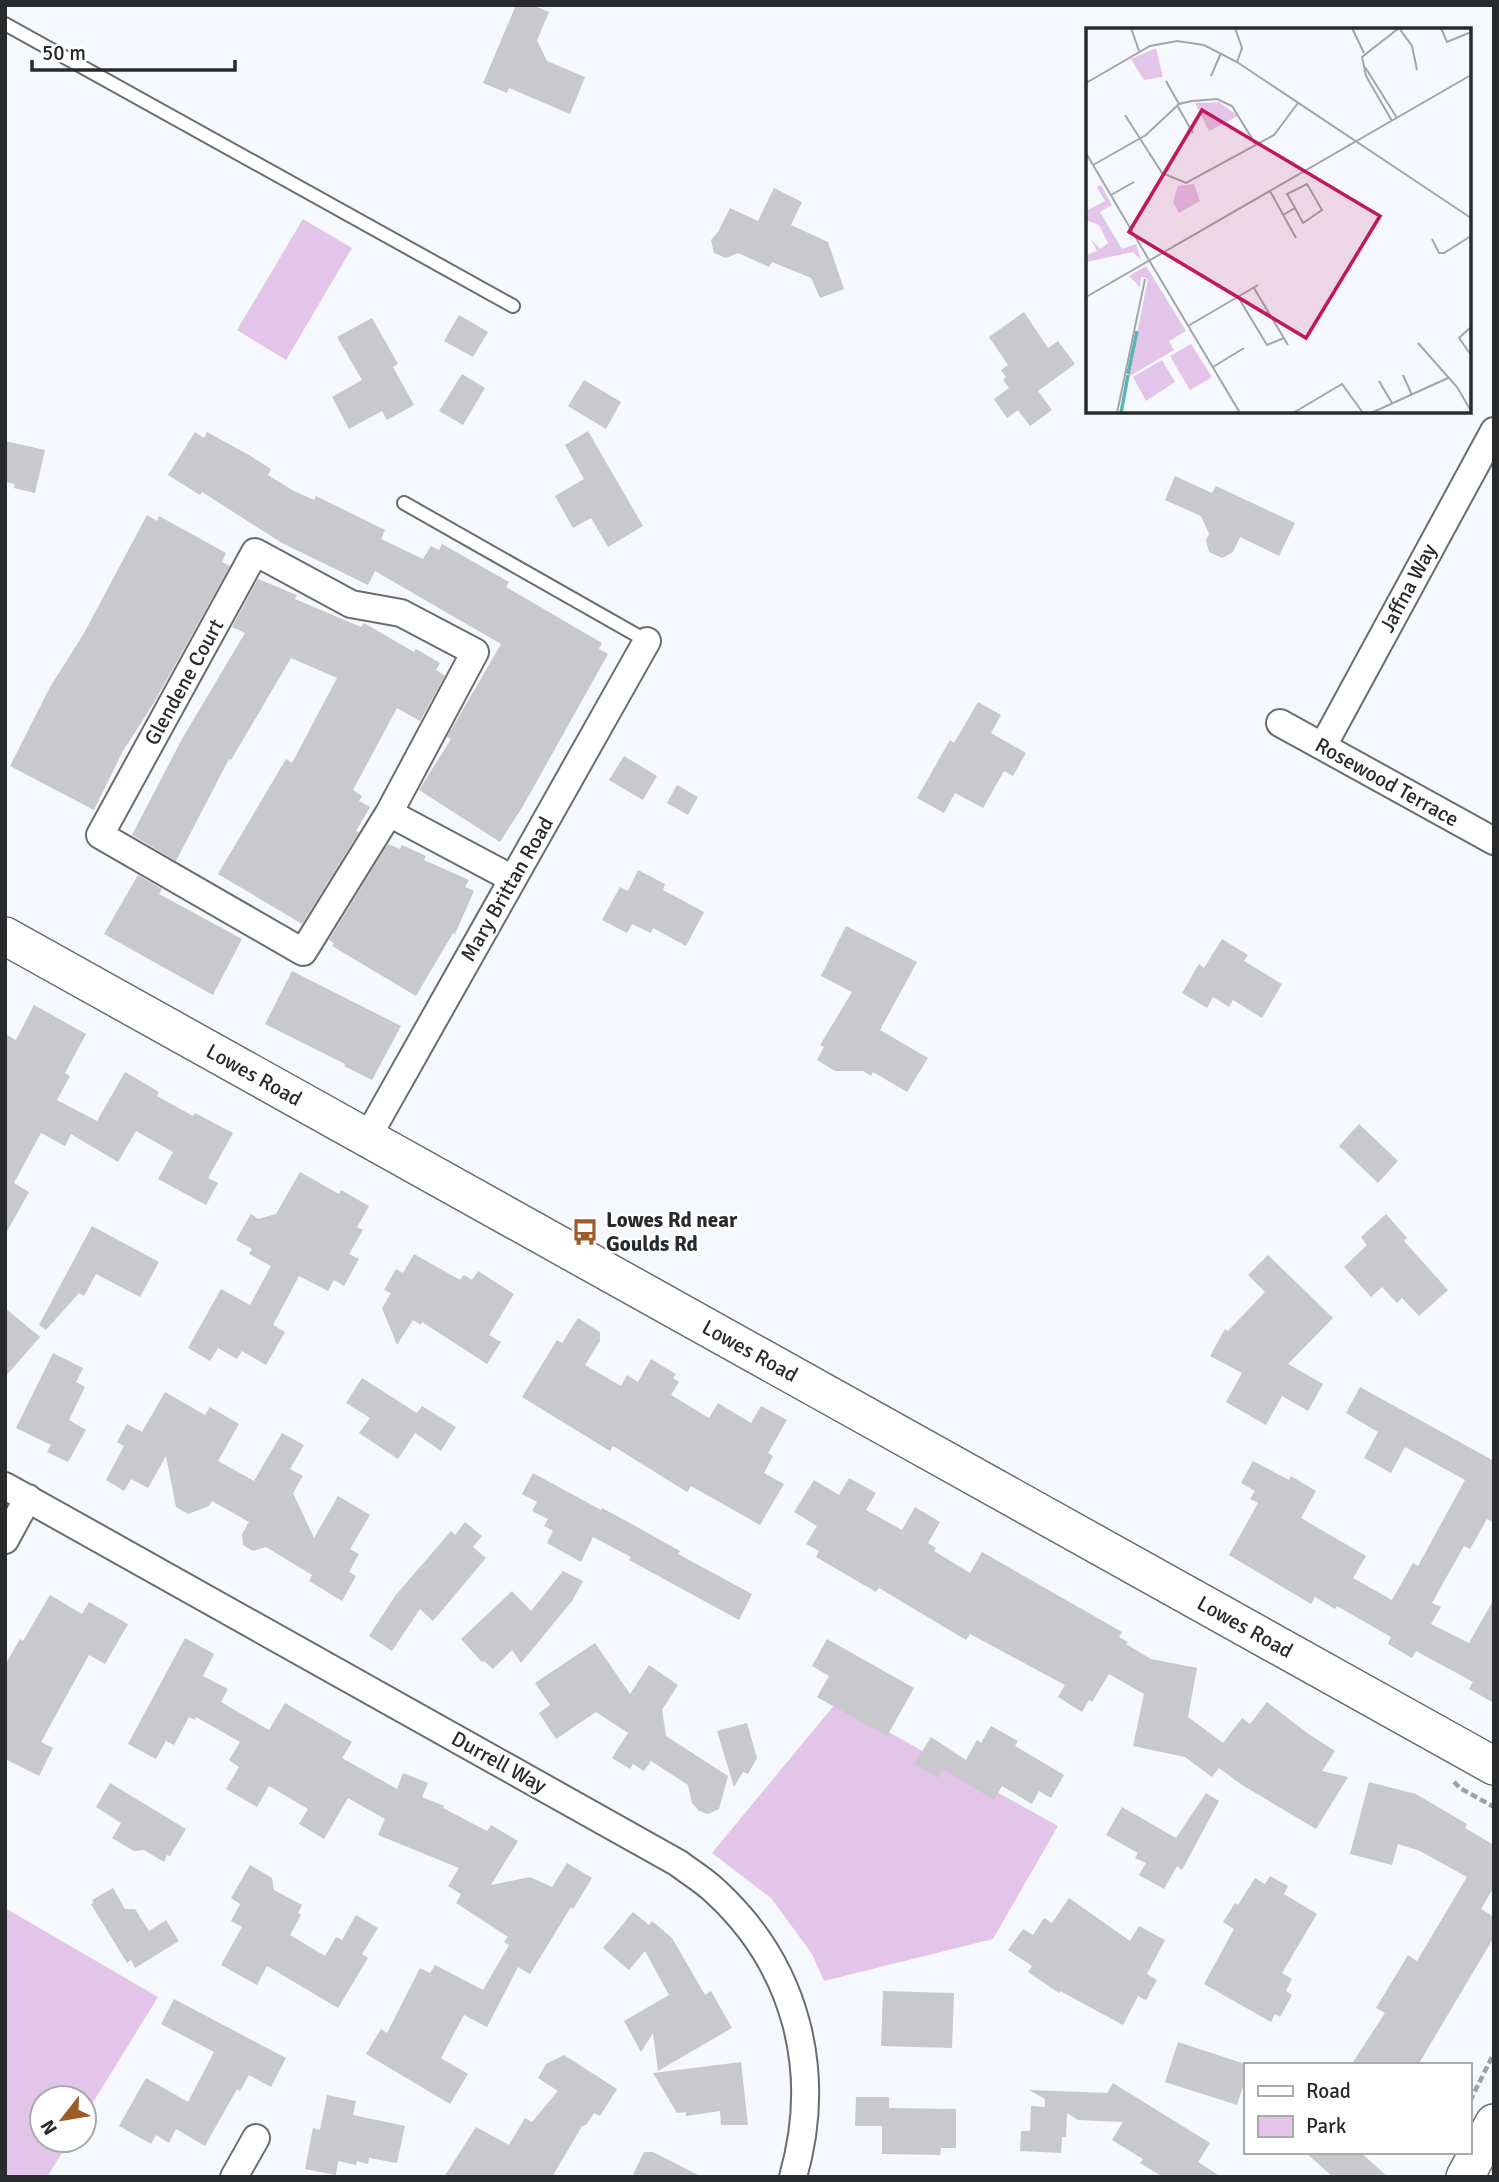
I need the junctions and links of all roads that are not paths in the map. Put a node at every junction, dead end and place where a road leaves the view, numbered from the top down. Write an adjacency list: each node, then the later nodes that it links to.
1 (5, 24): 2 (lane)
2 (513, 306)
3 (1494, 430): 7 (street, Jaffna Way)
4 (404, 503): 5 (lane)
5 (647, 641): 10 (street, Mary Brittan Road)
6 (1280, 723): 7 (street, Rosewood Terrace)
7 (1323, 746): 9 (street, Rosewood Terrace)
8 (389, 813): 8 (street, Glendene Court); 10 (street)
9 (1494, 841)
10 (513, 879): 12 (street, Mary Brittan Road)
11 (5, 936): 12 (main road, Lowes Road)
12 (368, 1138): 15 (main road, Lowes Road)
13 (17, 1492): 14 (street); 19 (street, Durrell Way)
14 (5, 1540)
15 (1493, 1794)
16 (1494, 2123): 20 (main road)
17 (256, 2138): 18 (street)
18 (234, 2177)
19 (793, 2177)
20 (1465, 2177)

